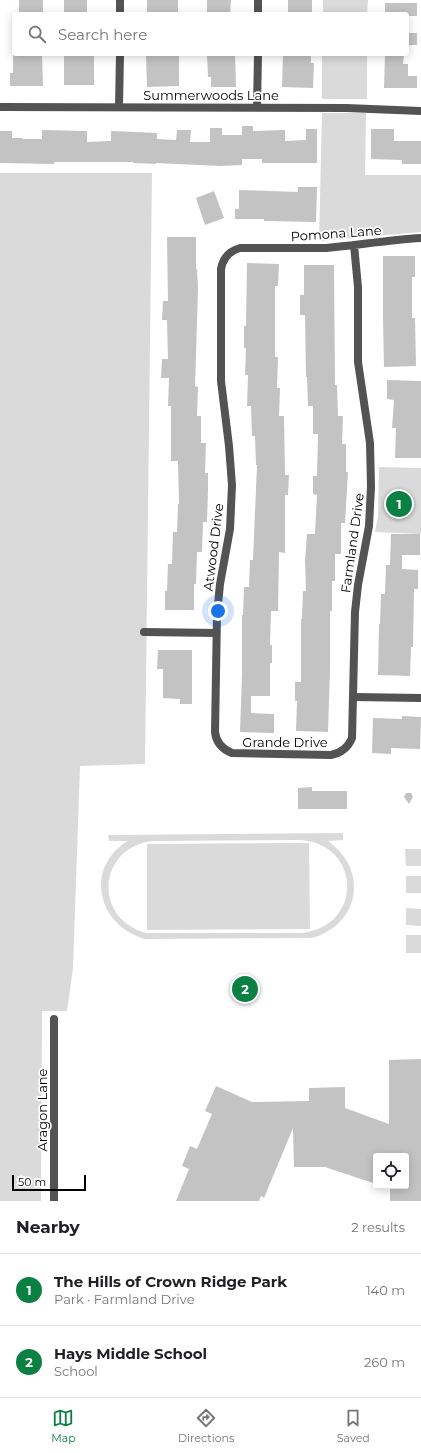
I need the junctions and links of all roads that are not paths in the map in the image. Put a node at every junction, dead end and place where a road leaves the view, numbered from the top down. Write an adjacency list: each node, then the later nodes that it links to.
1 (120, 0): 3 (street)
2 (258, 0): 4 (street)
3 (120, 12)
4 (258, 12)
5 (120, 56): 8 (street)
6 (258, 56): 9 (street)
7 (0, 107): 8 (street, Summerwoods Lane)
8 (119, 107): 9 (street, Summerwoods Lane)
9 (257, 107): 10 (street, Summerwoods Lane)
10 (421, 111)
11 (421, 238): 12 (street, Pomona Lane)
12 (354, 245): 13 (street, Pomona Lane); 16 (street, Farmland Drive)
13 (230, 253): 15 (street, Atwood Drive)
14 (144, 632): 15 (street)
15 (216, 633): 19 (street, Atwood Drive)
16 (353, 697): 17 (street); 18 (street, Farmland Drive)
17 (421, 698)
18 (346, 748): 19 (street, Grande Drive)
19 (223, 749)
20 (54, 1019): 21 (street, Aragon Lane)
21 (54, 1201)

